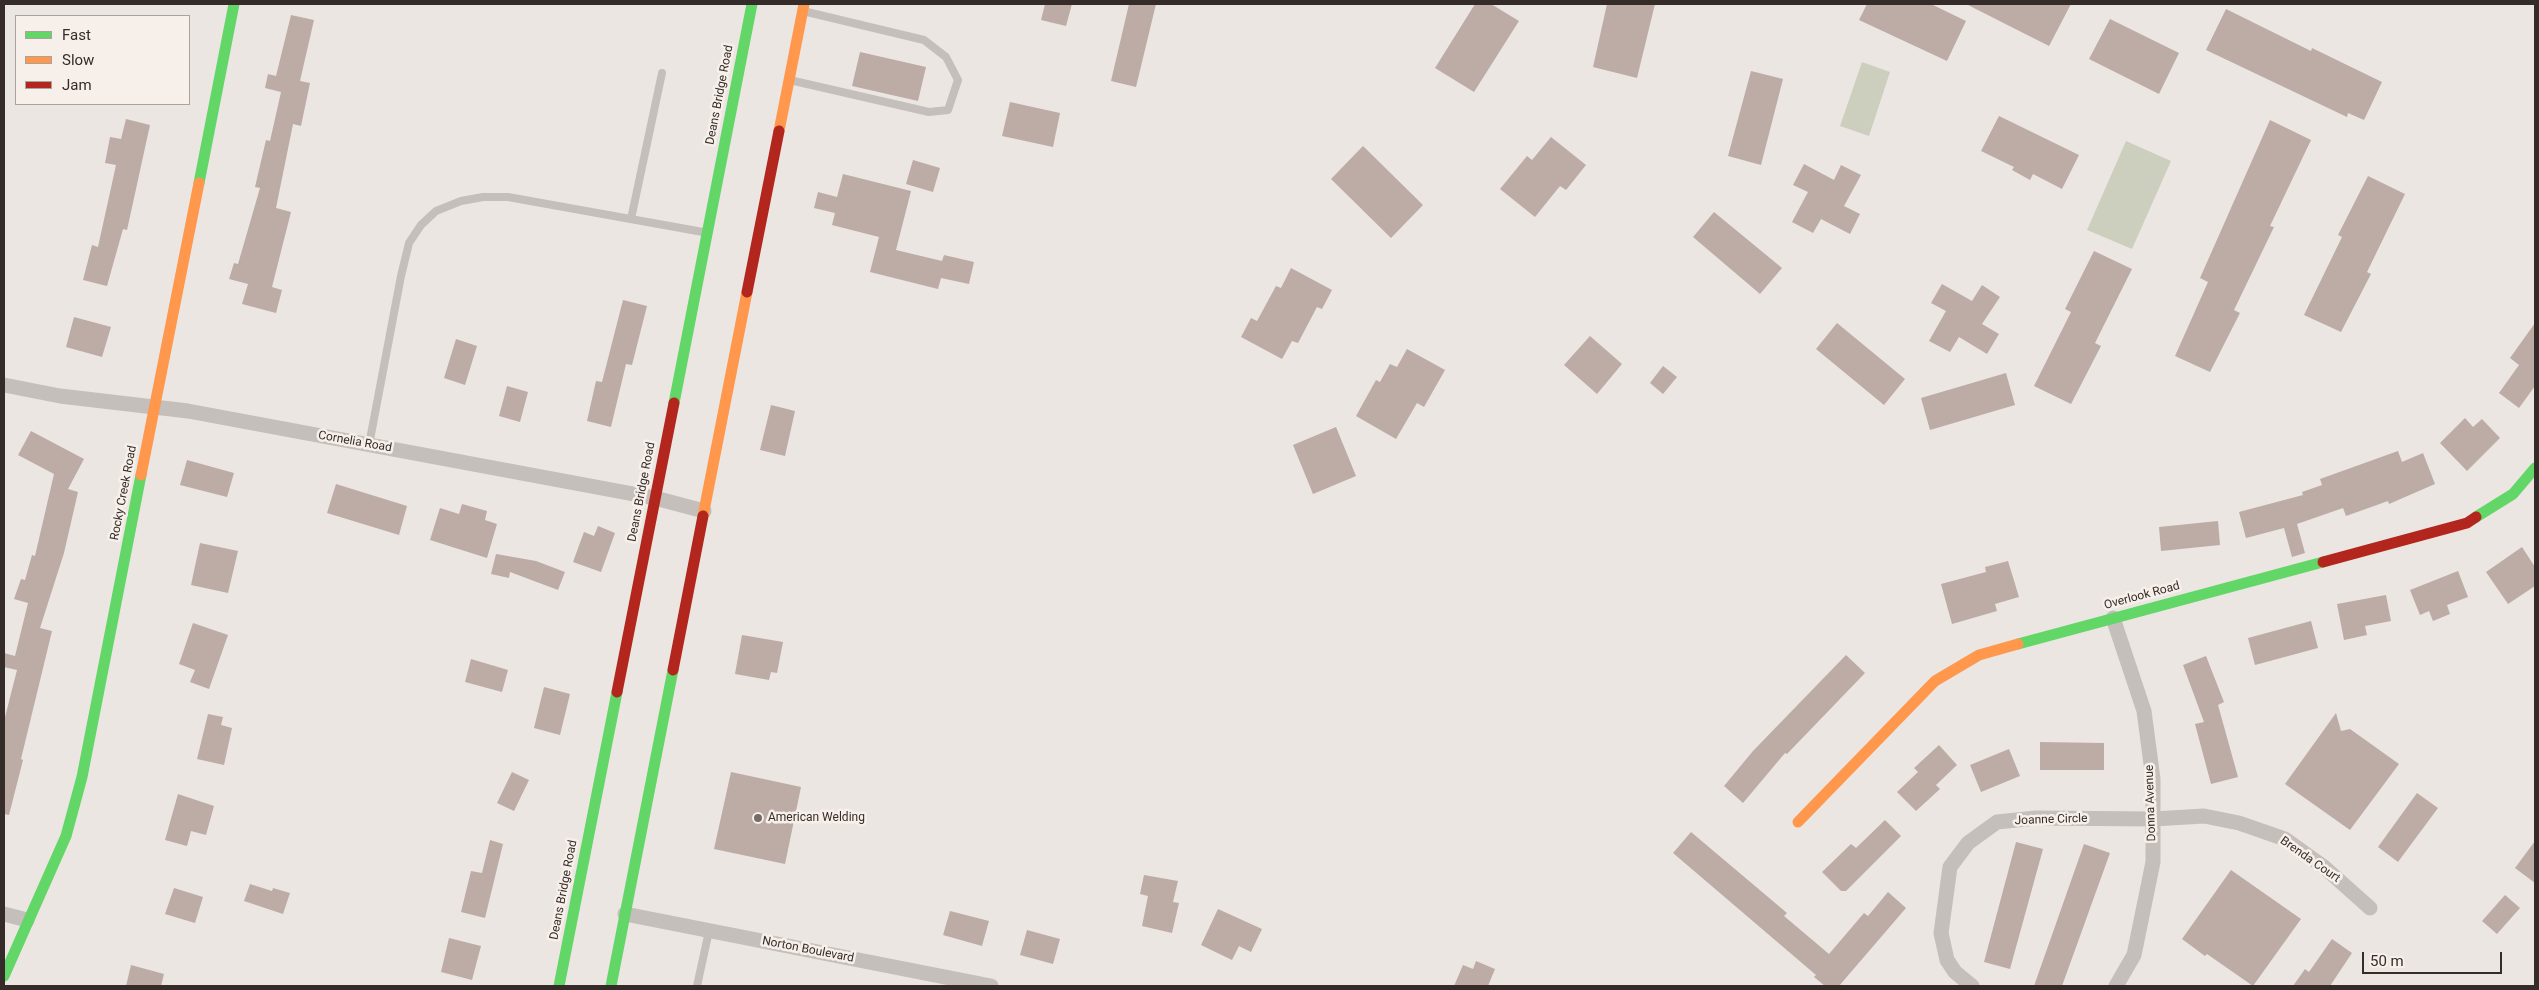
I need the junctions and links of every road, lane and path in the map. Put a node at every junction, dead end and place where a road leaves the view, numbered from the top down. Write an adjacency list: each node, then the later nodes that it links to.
1 (234, 4): 9 (main road, Rocky Creek Road)
2 (752, 4): 7 (main road, Deans Bridge Road)
3 (803, 7): 5 (main road); 5 (lane)
4 (662, 73): 6 (lane)
5 (789, 79): 13 (main road)
6 (631, 219): 7 (lane); 10 (lane)
7 (707, 233): 12 (main road, Deans Bridge Road)
8 (4, 386): 9 (street, Cornelia Road)
9 (155, 407): 10 (street, Cornelia Road); 20 (main road, Rocky Creek Road)
10 (368, 445): 12 (street, Cornelia Road)
11 (2535, 468): 14 (main road, Overlook Road)
12 (655, 498): 13 (street, Cornelia Road); 23 (main road, Deans Bridge Road)
13 (704, 511): 19 (main road)
14 (2113, 618): 15 (street, Donna Avenue); 16 (main road, Overlook Road)
15 (2153, 819): 17 (street, Brenda Court); 27 (street, Joanne Circle); 28 (street, Donna Avenue)
16 (1798, 822)
17 (2370, 908)
18 (4, 914): 20 (street)
19 (625, 914): 21 (street, Norton Boulevard); 24 (main road)
20 (28, 920): 22 (main road, Rocky Creek Road)
21 (709, 931): 25 (lane); 26 (street, Norton Boulevard)
22 (4, 976)
23 (559, 986)
24 (611, 986)
25 (697, 986)
26 (991, 986)
27 (1972, 986)
28 (2116, 986)

